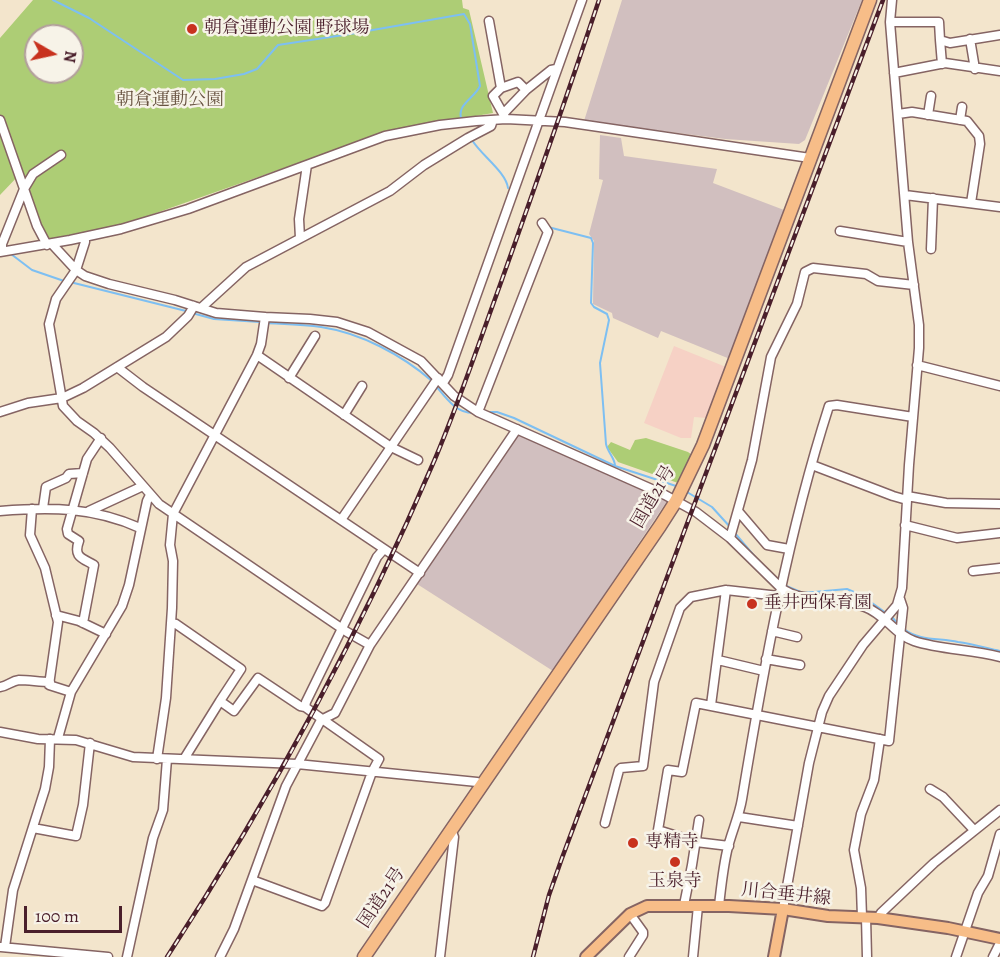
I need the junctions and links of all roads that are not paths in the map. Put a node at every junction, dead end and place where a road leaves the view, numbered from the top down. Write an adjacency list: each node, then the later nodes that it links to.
1 (582, 0): 10 (street)
2 (870, 0): 26 (highway, 国道21号)
3 (890, 2): 5 (street)
4 (489, 21): 14 (street)
5 (890, 22): 8 (street); 13 (street)
6 (1000, 36): 7 (street)
7 (970, 39): 8 (street); 11 (street)
8 (940, 40): 9 (street)
9 (942, 64): 11 (street); 13 (street)
10 (556, 69): 15 (street); 23 (street)
11 (975, 69): 12 (street)
12 (1000, 71)
13 (894, 73): 18 (street)
14 (501, 88): 15 (street); 20 (street)
15 (526, 90): 20 (street)
16 (932, 96): 19 (street)
17 (962, 107): 24 (street)
18 (898, 114): 19 (street); 29 (street)
19 (928, 115): 24 (street)
20 (505, 116): 22 (street); 23 (street)
21 (0, 120): 28 (street)
22 (493, 120): 27 (street); 36 (street)
23 (538, 120): 26 (street); 50 (street)
24 (960, 120): 31 (street)
25 (61, 155): 28 (street)
26 (810, 158): 68 (highway, 国道21号)
27 (307, 165): 35 (street); 36 (street)
28 (24, 189): 38 (street); 40 (street)
29 (905, 195): 30 (street); 37 (street)
30 (933, 198): 31 (street); 39 (street)
31 (971, 203): 32 (street)
32 (1000, 207)
33 (542, 223): 55 (street)
34 (840, 231): 37 (street)
35 (85, 237): 38 (street); 41 (street)
36 (300, 238): 43 (street)
37 (908, 242): 42 (street)
38 (50, 244): 40 (street); 41 (street)
39 (931, 249)
40 (1, 252)
41 (76, 270): 43 (street); 53 (street)
42 (914, 285): 47 (street); 75 (street)
43 (194, 310): 44 (street); 48 (street)
44 (265, 321): 46 (street); 50 (street)
45 (315, 336): 49 (street)
46 (257, 354): 49 (street); 59 (street)
47 (917, 365): 52 (street); 57 (street)
48 (117, 367): 53 (street); 59 (street)
49 (289, 378): 56 (street)
50 (440, 380): 55 (street); 61 (street)
51 (362, 386): 56 (street)
52 (1000, 386)
53 (62, 398): 54 (street); 60 (street)
54 (0, 412)
55 (478, 412): 58 (street)
56 (344, 415): 61 (street)
57 (913, 417): 63 (street); 67 (street)
58 (517, 429): 68 (street); 86 (street)
59 (214, 435): 76 (street); 77 (street)
60 (101, 438): 64 (street); 65 (street)
61 (391, 447): 62 (street); 77 (street)
62 (418, 460)
63 (812, 465): 67 (street); 83 (street)
64 (83, 473): 70 (street); 72 (street)
65 (143, 486): 66 (street); 74 (street)
66 (150, 495): 76 (street); 79 (street)
67 (907, 498): 69 (street); 78 (street)
68 (676, 501): 81 (street); 123 (highway, 国道21号)
69 (1000, 504)
70 (43, 508): 71 (street); 72 (street)
71 (32, 509): 73 (street); 90 (street)
72 (73, 509): 74 (street); 92 (street)
73 (0, 511)
74 (89, 511): 79 (street)
75 (738, 511): 81 (street); 83 (street)
76 (173, 514): 93 (street); 94 (street)
77 (341, 520): 82 (street)
78 (905, 525): 80 (street); 89 (street)
79 (140, 528): 97 (street)
80 (1000, 533)
81 (730, 538): 87 (street)
82 (384, 549): 86 (street); 94 (street)
83 (789, 549): 87 (street)
84 (1000, 568): 85 (street)
85 (973, 571)
86 (420, 573): 99 (street)
87 (781, 587): 88 (street); 91 (street); 95 (street)
88 (726, 590): 102 (street); 128 (street)
89 (900, 599): 91 (street); 96 (street)
90 (57, 615): 92 (street); 105 (street)
91 (888, 615): 96 (street); 113 (street)
92 (83, 623): 97 (street)
93 (171, 623): 108 (street); 118 (street)
94 (342, 628): 99 (street); 110 (street)
95 (772, 632): 98 (street); 101 (street)
96 (901, 633): 100 (street); 116 (street)
97 (106, 634): 107 (street)
98 (797, 637)
99 (370, 645): 112 (street)
100 (1000, 657)
101 (766, 659): 103 (street); 104 (street)
102 (718, 660): 104 (street); 109 (street)
103 (800, 665)
104 (764, 671): 111 (street)
105 (50, 682): 106 (street); 107 (street)
106 (0, 687)
107 (70, 692): 115 (street)
108 (220, 702): 110 (street); 120 (street)
109 (711, 705): 111 (street); 134 (street)
110 (305, 707): 112 (street)
111 (755, 714): 113 (street); 126 (street)
112 (321, 720): 121 (street); 122 (street)
113 (817, 728): 116 (street); 129 (street)
114 (0, 732): 115 (street)
115 (54, 739): 117 (street); 130 (street)
116 (880, 739): 142 (street)
117 (90, 743): 118 (street); 130 (street)
118 (157, 759): 119 (street)
119 (167, 759): 120 (street); 148 (street)
120 (184, 759): 121 (street)
121 (297, 764): 122 (street); 136 (street)
122 (372, 772): 123 (street); 136 (street)
123 (482, 784): 131 (highway, 国道21号)
124 (930, 789): 132 (street)
125 (1000, 810): 132 (street)
126 (739, 817): 129 (street); 135 (street)
127 (699, 820): 134 (street)
128 (605, 823)
129 (798, 826): 140 (street)
130 (33, 828): 146 (street)
131 (451, 830): 150 (highway, 国道21号); 151 (street)
132 (974, 830): 143 (street)
133 (1000, 834): 144 (street)
134 (696, 842): 135 (street); 137 (street)
135 (729, 846): 139 (street)
136 (252, 880): 149 (street)
137 (684, 905): 138 (main road, 川合垂井線); 141 (main road, 川合垂井線)
138 (698, 906): 139 (main road, 川合垂井線); 154 (street)
139 (719, 906): 140 (main road, 川合垂井線)
140 (783, 909): 142 (main road, 川合垂井線); 155 (main road)
141 (630, 914): 152 (main road, 川合垂井線); 153 (street)
142 (864, 917): 143 (main road, 川合垂井線); 156 (street)
143 (878, 918): 144 (main road, 川合垂井線)
144 (966, 932): 145 (main road, 川合垂井線); 157 (street)
145 (1000, 941): 158 (street)
146 (3, 947): 147 (street)
147 (108, 957)
148 (127, 957)
149 (220, 957)
150 (364, 957)
151 (440, 957)
152 (586, 957)
153 (629, 957)
154 (693, 957)
155 (774, 957)
156 (867, 957)
157 (956, 957)
158 (993, 957)

